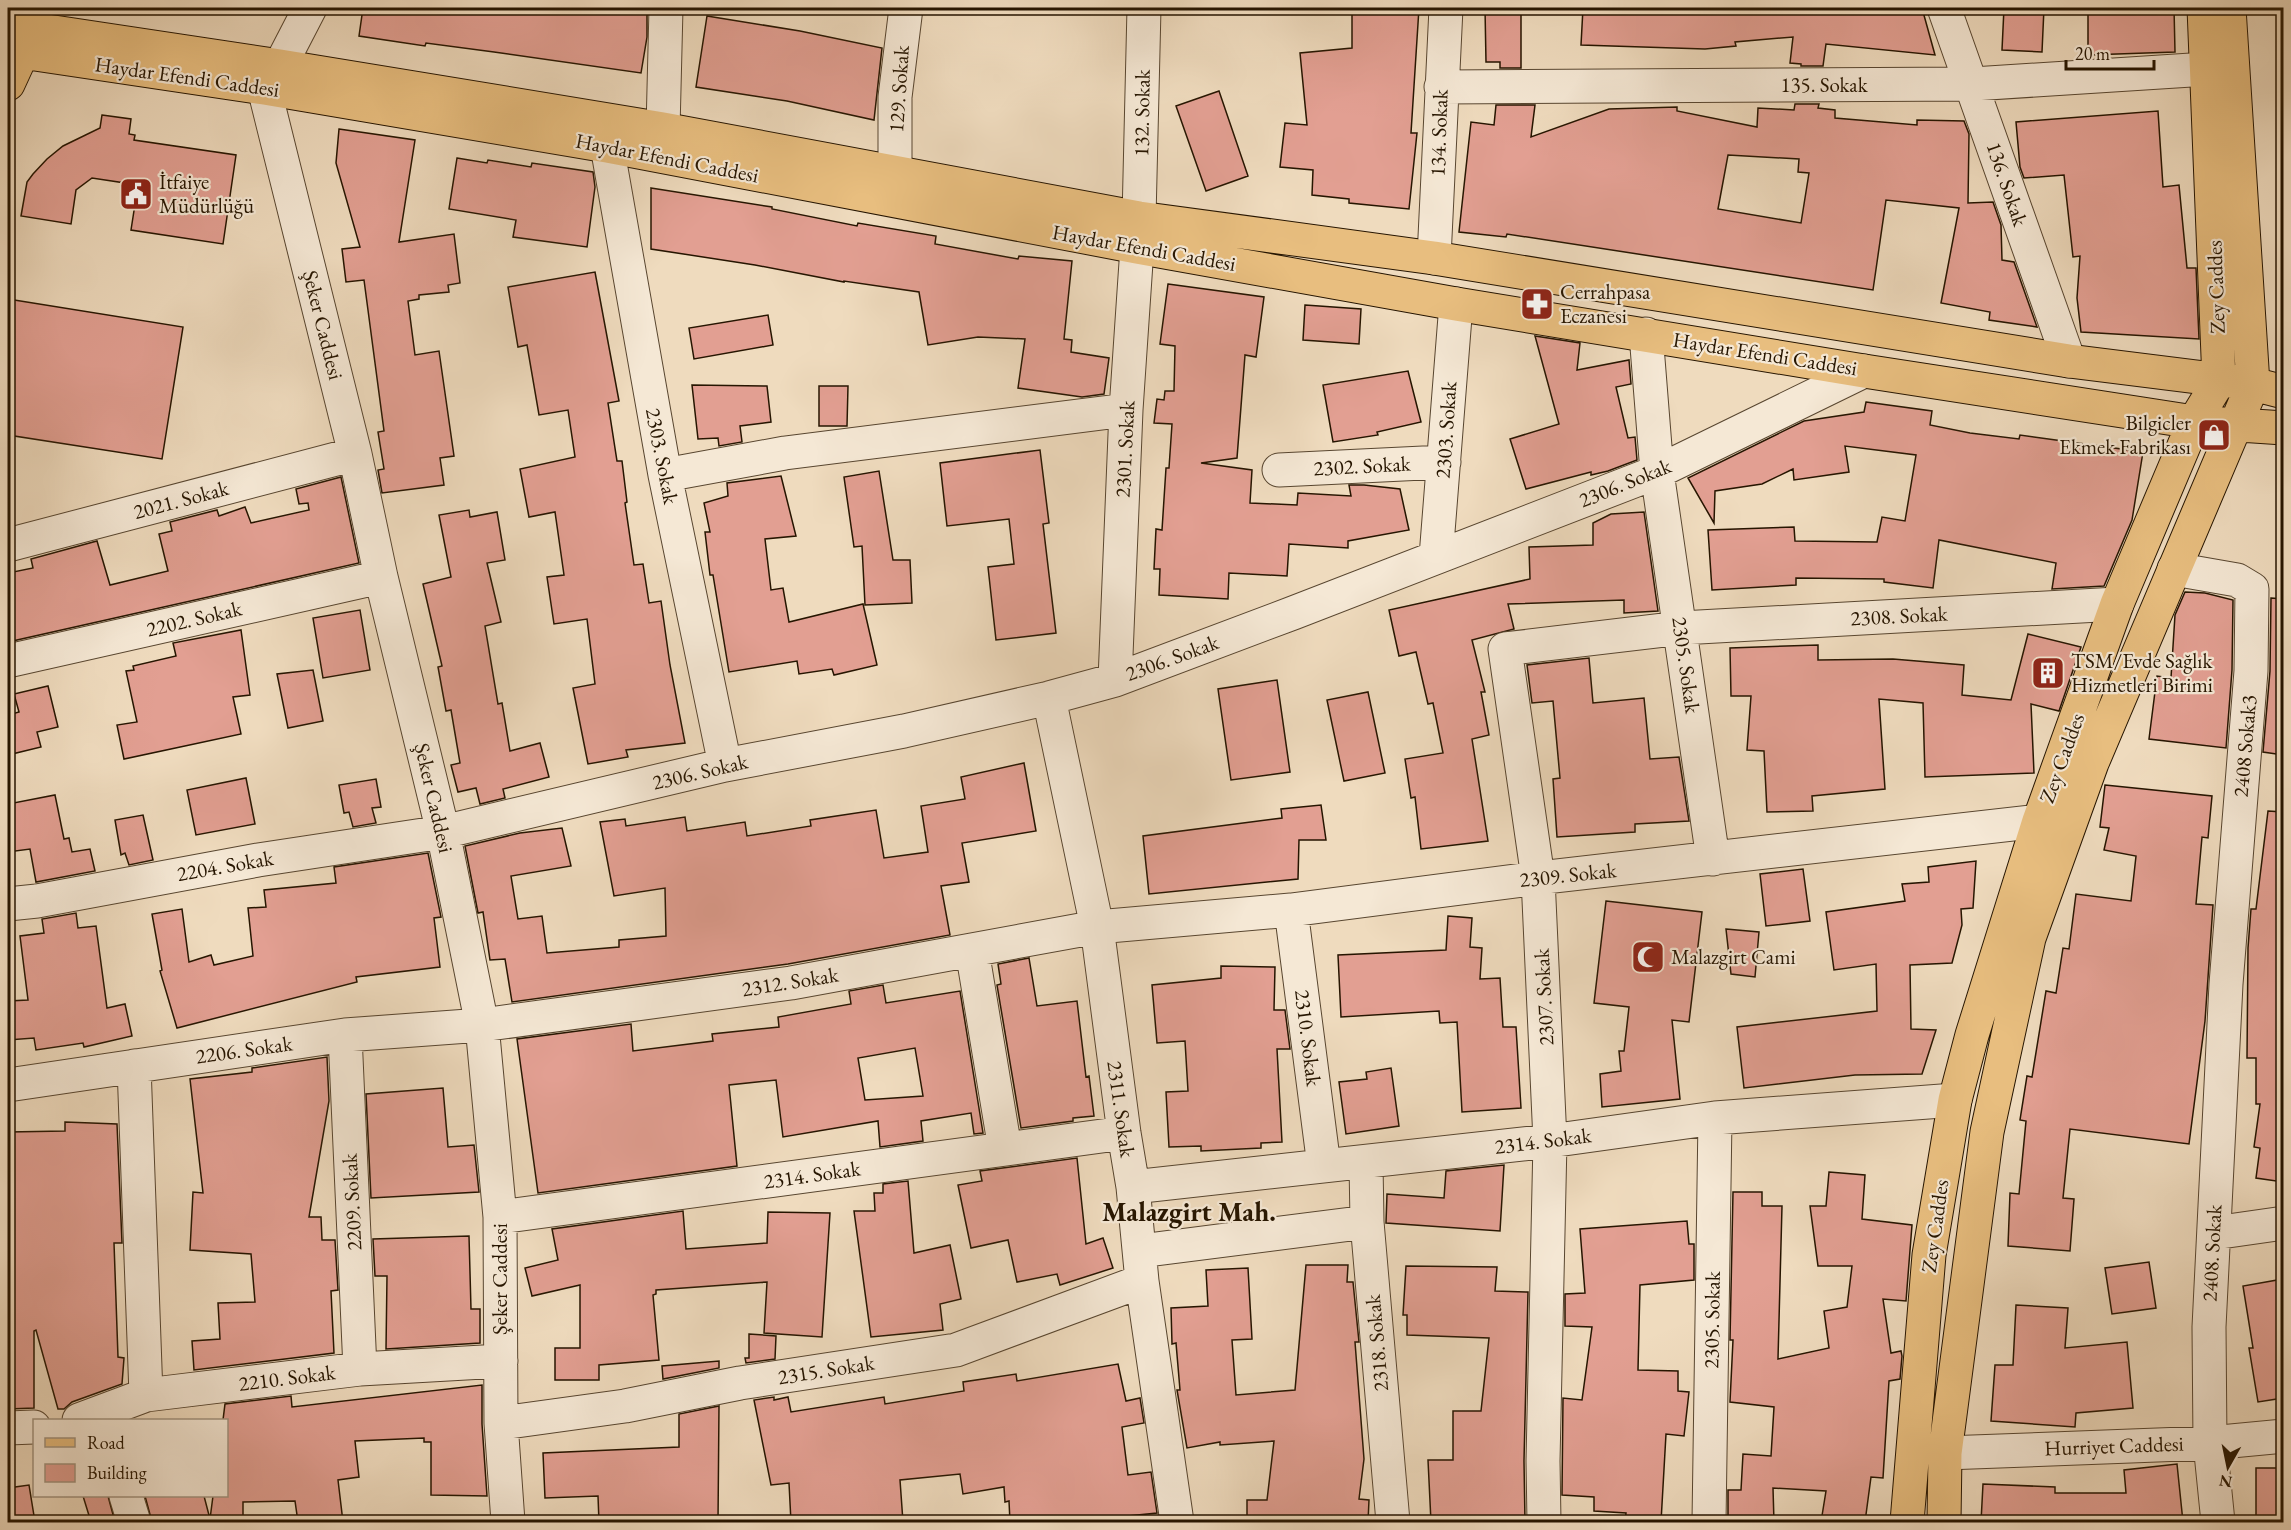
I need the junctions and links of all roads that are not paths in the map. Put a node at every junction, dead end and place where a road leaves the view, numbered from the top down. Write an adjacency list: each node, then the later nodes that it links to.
1 (310, 8): 11 (street)
2 (666, 8): 15 (street)
3 (906, 8): 17 (street, 129. Sokak)
4 (1144, 8): 18 (street, 132. Sokak)
5 (1446, 8): 14 (street, 134. Sokak)
6 (1944, 8): 13 (street, 136. Sokak)
7 (2204, 8): 10 (main road, Zey Caddes)
8 (2229, 8): 25 (main road, Zey Caddes)
9 (23, 32): 11 (main road, Haydar Efendi Caddesi); 12 (main road)
10 (2207, 69): 13 (street, 135. Sokak); 24 (main road, Zey Caddes)
11 (272, 77): 15 (main road, Haydar Efendi Caddesi); 16 (main road, Haydar Efendi Caddesi); 30 (street, Şeker Caddesi)
12 (8, 84)
13 (1973, 84): 14 (street, 135. Sokak); 22 (street, 136. Sokak)
14 (1441, 87): 19 (street, 134. Sokak)
15 (663, 129): 17 (main road, Haydar Efendi Caddesi)
16 (607, 146): 18 (main road, Haydar Efendi Caddesi); 34 (street, 2303. Sokak)
17 (896, 171): 18 (main road, Haydar Efendi Caddesi)
18 (1138, 233): 19 (main road, Haydar Efendi Caddesi); 20 (main road, Haydar Efendi Caddesi); 26 (street, 2301. Sokak)
19 (1434, 258): 22 (main road, Haydar Efendi Caddesi)
20 (1456, 304): 21 (main road, Haydar Efendi Caddesi); 31 (street, 2303. Sokak)
21 (1646, 334): 23 (main road, Haydar Efendi Caddesi); 33 (street, 2305. Sokak)
22 (2068, 361): 24 (main road, Haydar Efendi Caddesi)
23 (1864, 371): 27 (main road, Haydar Efendi Caddesi); 33 (street, 2306. Sokak)
24 (2219, 381): 25 (main road, Haydar Efendi Caddesi); 27 (main road, Zey Caddes)
25 (2268, 388): 28 (main road, Zey Caddes)
26 (1126, 410): 34 (street); 42 (street, 2301. Sokak)
27 (2194, 422): 28 (main road, Haydar Efendi Caddesi); 39 (main road, Zey Caddes)
28 (2237, 425): 29 (main road, Haydar Efendi Caddesi); 37 (main road, Zey Caddes)
29 (2283, 428)
30 (355, 454): 35 (street, 2021. Sokak); 38 (street, Şeker Caddesi)
31 (1444, 462): 32 (street, 2302. Sokak); 36 (street, 2303. Sokak)
32 (1279, 470)
33 (1657, 472): 36 (street, 2306. Sokak); 40 (street, 2305. Sokak)
34 (665, 475): 44 (street, 2303. Sokak)
35 (8, 545)
36 (1436, 557): 42 (street, 2306. Sokak)
37 (2174, 569): 53 (street, 2408 Sokak3); 80 (main road, Zey Caddes)
38 (381, 577): 41 (street, 2202. Sokak); 46 (street, Şeker Caddesi)
39 (2117, 604): 40 (street, 2308. Sokak); 45 (main road, Zey Caddes)
40 (1681, 628): 47 (street, 2305. Sokak); 48 (street, 2307. Sokak)
41 (8, 661)
42 (1115, 680): 43 (street, 2306. Sokak)
43 (1049, 698): 44 (street, 2306. Sokak); 51 (street, 2311. Sokak)
44 (725, 765): 46 (street, 2306. Sokak)
45 (2039, 820): 47 (street, 2309. Sokak); 58 (main road, Zey Caddes)
46 (442, 832): 49 (street, 2204. Sokak); 54 (street, Şeker Caddesi)
47 (1713, 859): 48 (street, 2309. Sokak)
48 (1538, 878): 50 (street, 2309. Sokak); 61 (street, 2307. Sokak)
49 (8, 904)
50 (1291, 910): 51 (street, 2309. Sokak); 64 (street, 2310. Sokak)
51 (1097, 927): 52 (street, 2312. Sokak); 60 (street, 2311. Sokak)
52 (972, 950): 54 (street, 2312. Sokak); 62 (street)
53 (2226, 984): 69 (street, 2408. Sokak)
54 (482, 1025): 55 (street, 2206. Sokak); 66 (street, Şeker Caddesi)
55 (345, 1035): 56 (street, 2206. Sokak); 72 (street, 2209. Sokak)
56 (134, 1066): 57 (street, 2206. Sokak); 73 (street)
57 (8, 1085)
58 (1955, 1100): 59 (street, 2314. Sokak); 88 (main road, Zey Caddes)
59 (1715, 1118): 61 (street, 2314. Sokak); 87 (street, 2305. Sokak)
60 (1124, 1133): 62 (street, 2314. Sokak); 65 (street, 2311. Sokak)
61 (1550, 1141): 63 (street, 2314. Sokak); 86 (street, 2307. Sokak)
62 (1005, 1149): 66 (street, 2314. Sokak)
63 (1366, 1162): 64 (street, 2314. Sokak); 67 (street, 2318. Sokak)
64 (1324, 1166): 65 (street, 2314. Sokak)
65 (1133, 1187): 70 (street, 2311. Sokak)
66 (500, 1217): 71 (street, Şeker Caddesi)
67 (1367, 1222): 70 (street, 2315. Sokak); 85 (street, 2318. Sokak)
68 (2283, 1223): 69 (street)
69 (2214, 1233): 79 (street, 2408. Sokak)
70 (1141, 1266): 75 (street, 2315. Sokak); 84 (street, 2311. Sokak)
71 (501, 1361): 72 (street, 2210. Sokak); 75 (street, Şeker Caddesi)
72 (360, 1369): 73 (street, 2210. Sokak)
73 (146, 1395): 74 (street, 2210. Sokak)
74 (95, 1418)
75 (501, 1423): 83 (street, Şeker Caddesi)
76 (33, 1427): 77 (street)
77 (8, 1428)
78 (2283, 1437): 79 (street, Hurriyet Caddesi)
79 (2210, 1443): 80 (street, Hurriyet Caddesi); 90 (street, 2408. Sokak)
80 (1945, 1453): 89 (main road, Zey Caddes)
81 (126, 1497): 82 (street)
82 (134, 1522)
83 (508, 1522)
84 (1173, 1522)
85 (1393, 1522)
86 (1544, 1522)
87 (1709, 1522)
88 (1907, 1522)
89 (1944, 1522)
90 (2218, 1522)

